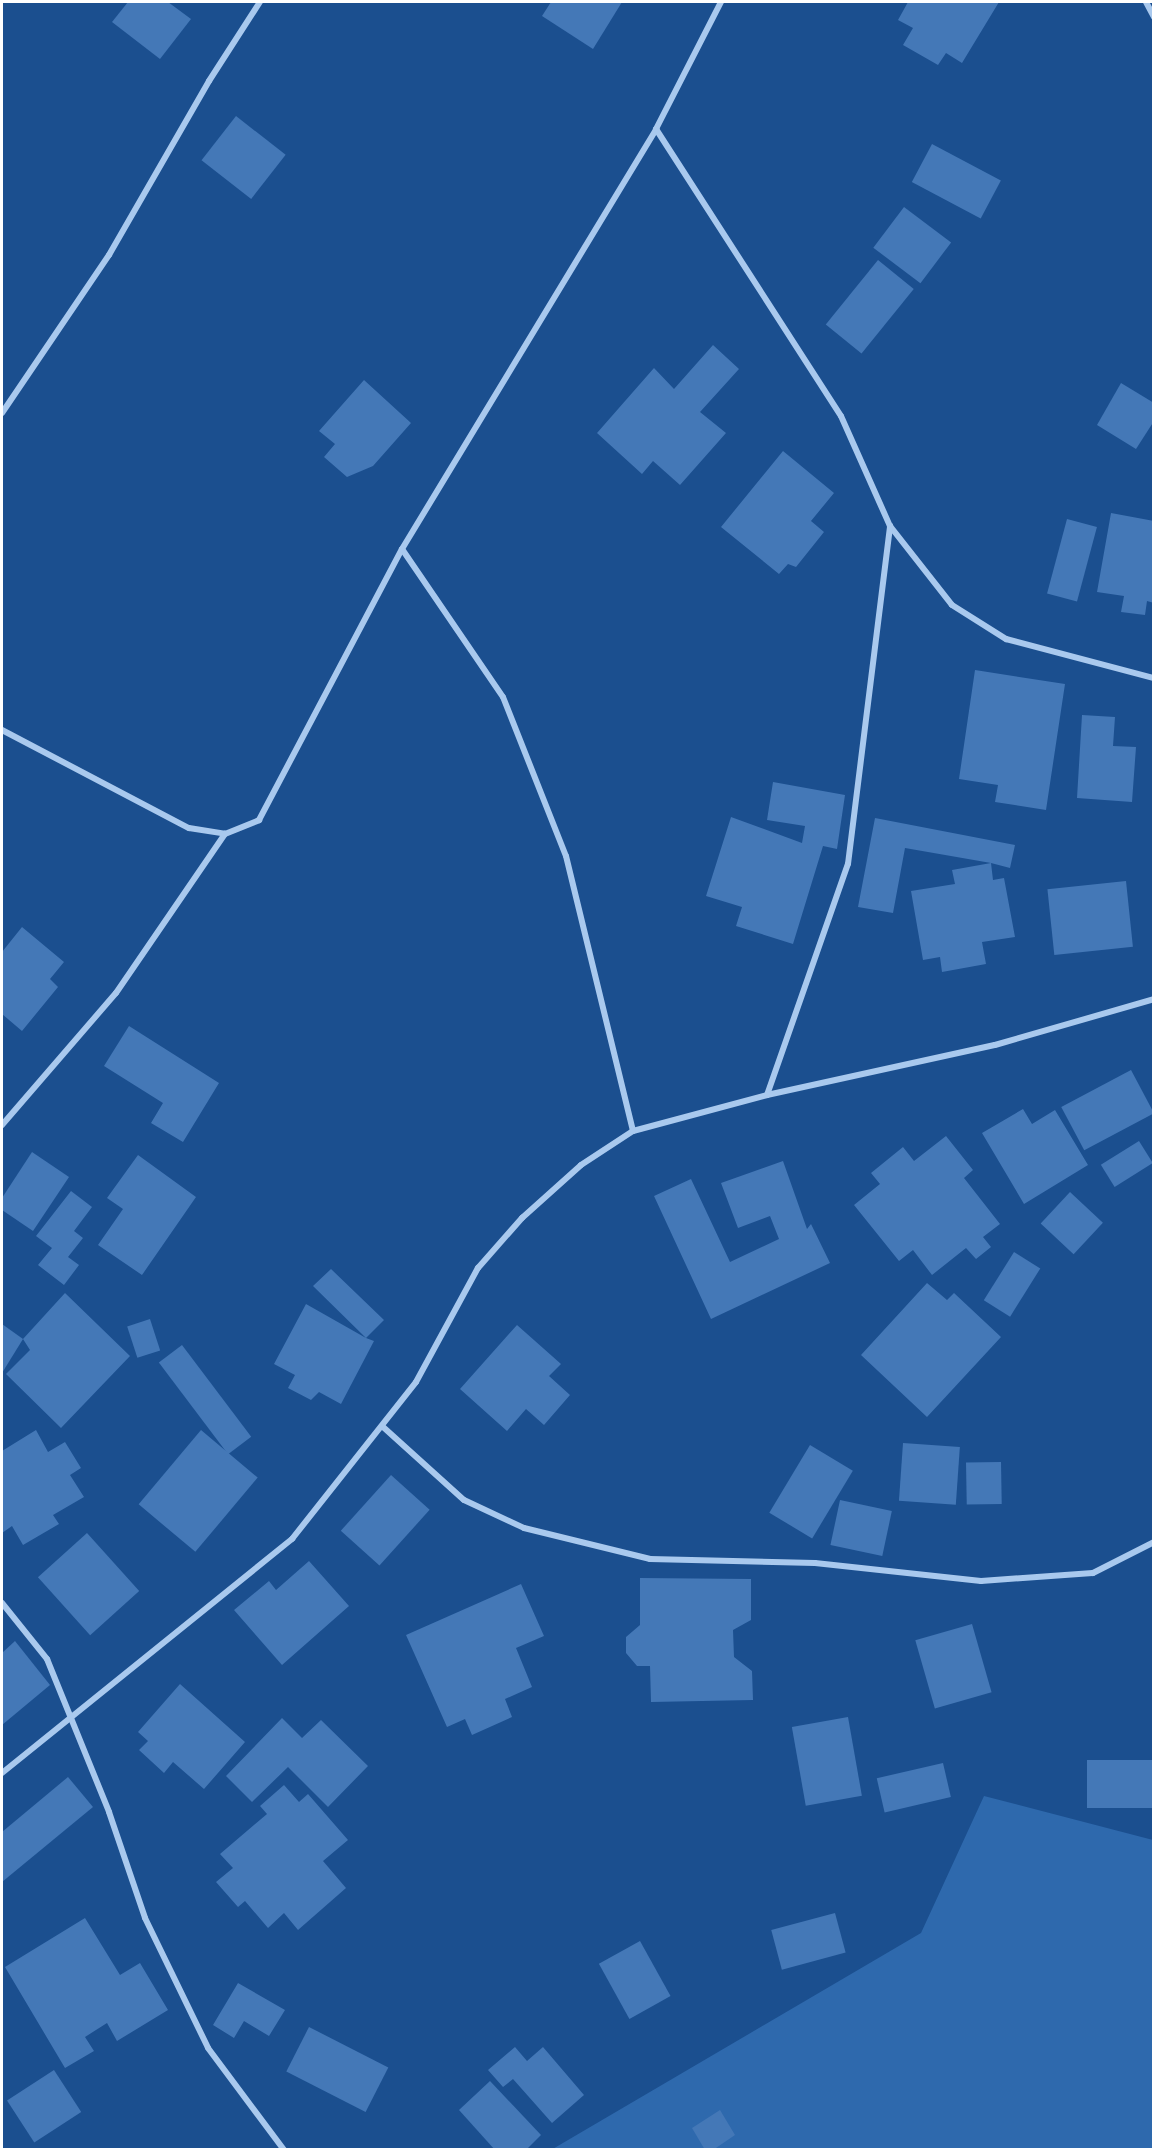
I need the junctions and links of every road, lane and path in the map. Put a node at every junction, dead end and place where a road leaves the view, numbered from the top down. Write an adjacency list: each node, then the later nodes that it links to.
1 (260, 2): 6 (street)
2 (721, 2): 5 (street)
3 (1146, 2): 4 (street)
4 (1154, 17)
5 (656, 129): 7 (street); 8 (street)
6 (2, 413)
7 (890, 526): 9 (street); 13 (street)
8 (402, 549): 11 (street); 15 (street)
9 (1154, 678)
10 (2, 730): 11 (street)
11 (225, 834): 14 (street)
12 (1154, 999): 13 (street)
13 (767, 1095): 15 (street)
14 (2, 1125)
15 (633, 1131): 16 (street)
16 (382, 1426): 17 (street); 19 (street)
17 (1154, 1542)
18 (2, 1603): 19 (street)
19 (73, 1719): 20 (street); 21 (street)
20 (2, 1773)
21 (284, 2150)

